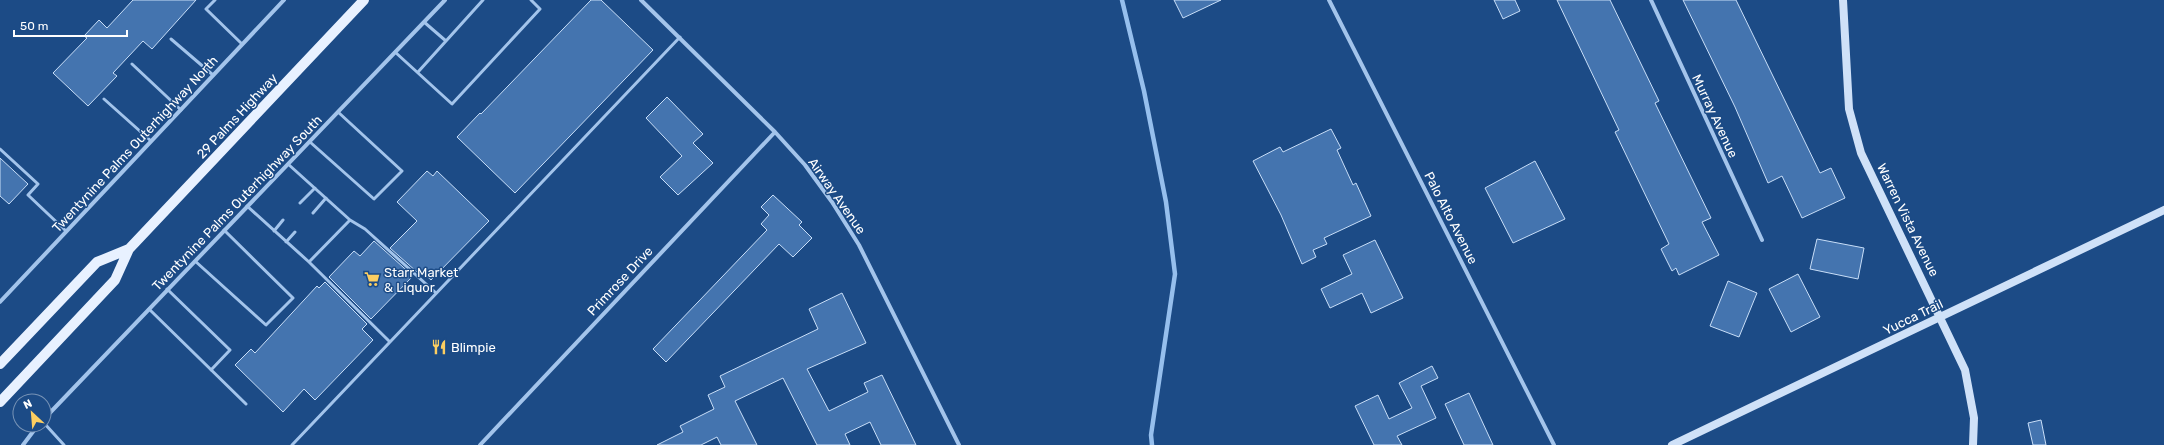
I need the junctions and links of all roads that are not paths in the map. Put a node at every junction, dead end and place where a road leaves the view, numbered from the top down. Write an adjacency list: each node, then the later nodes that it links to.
1 (215, 0): 15 (lane)
2 (284, 0): 15 (street, Twentynine Palms Outerhighway North)
3 (364, 0): 42 (main road, 29 Palms Highway)
4 (445, 0): 11 (street, Twentynine Palms Outerhighway South)
5 (483, 0): 14 (lane)
6 (531, 0): 18 (lane)
7 (641, 0): 12 (street, Airway Avenue)
8 (1329, 0): 63 (street, Palo Alto Avenue)
9 (1650, 0): 40 (street, Murray Avenue)
10 (1843, 0): 49 (main road, Warren Vista Avenue)
11 (424, 22): 14 (lane); 16 (street, Twentynine Palms Outerhighway South)
12 (680, 37): 23 (street, Airway Avenue); 46 (lane)
13 (171, 39): 19 (lane)
14 (446, 41): 18 (lane)
15 (242, 44): 19 (street, Twentynine Palms Outerhighway North)
16 (396, 52): 18 (lane); 22 (street, Twentynine Palms Outerhighway South)
17 (132, 64): 21 (lane)
18 (418, 72)
19 (213, 75): 21 (street, Twentynine Palms Outerhighway North)
20 (104, 99): 24 (lane)
21 (181, 110): 24 (street, Twentynine Palms Outerhighway North)
22 (338, 112): 25 (street, Twentynine Palms Outerhighway South); 25 (lane)
23 (775, 132): 61 (street, Primrose Drive); 62 (street, Airway Avenue)
24 (151, 141): 37 (street, Twentynine Palms Outerhighway North)
25 (310, 142): 27 (street, Twentynine Palms Outerhighway South)
26 (0, 149): 37 (lane)
27 (288, 164): 28 (lane); 31 (street, Twentynine Palms Outerhighway South)
28 (315, 188): 29 (lane); 30 (lane)
29 (326, 198): 33 (lane); 35 (lane)
30 (300, 203)
31 (247, 206): 36 (street, Twentynine Palms Outerhighway South); 38 (lane)
32 (2164, 210): 49 (main road, Yucca Trail)
33 (312, 213)
34 (283, 220): 38 (lane)
35 (350, 220): 44 (lane); 46 (lane)
36 (224, 230): 43 (street, Twentynine Palms Outerhighway South); 43 (lane)
37 (66, 231): 47 (street, Twentynine Palms Outerhighway North)
38 (274, 231): 41 (lane)
39 (295, 232): 41 (lane)
40 (1762, 240)
41 (286, 242): 44 (lane)
42 (129, 249): 51 (main road, 29 Palms Highway); 53 (main road, 29 Palms Highway)
43 (195, 261): 45 (street, Twentynine Palms Outerhighway South)
44 (309, 262): 50 (lane)
45 (168, 289): 48 (street, Twentynine Palms Outerhighway South); 52 (lane)
46 (436, 293): 50 (lane)
47 (0, 302)
48 (149, 310): 52 (lane); 55 (street, Twentynine Palms Outerhighway South)
49 (1941, 317): 64 (main road, Yucca Trail); 65 (main road, Warren Vista Avenue)
50 (390, 342): 60 (lane)
51 (0, 364)
52 (211, 370): 54 (lane)
53 (0, 402)
54 (246, 404)
55 (52, 411)
56 (52, 432): 59 (lane)
57 (32, 433): 58 (street)
58 (23, 445)
59 (64, 445)
60 (292, 445)
61 (480, 445)
62 (959, 445)
63 (1554, 445)
64 (1672, 445)
65 (1973, 445)

